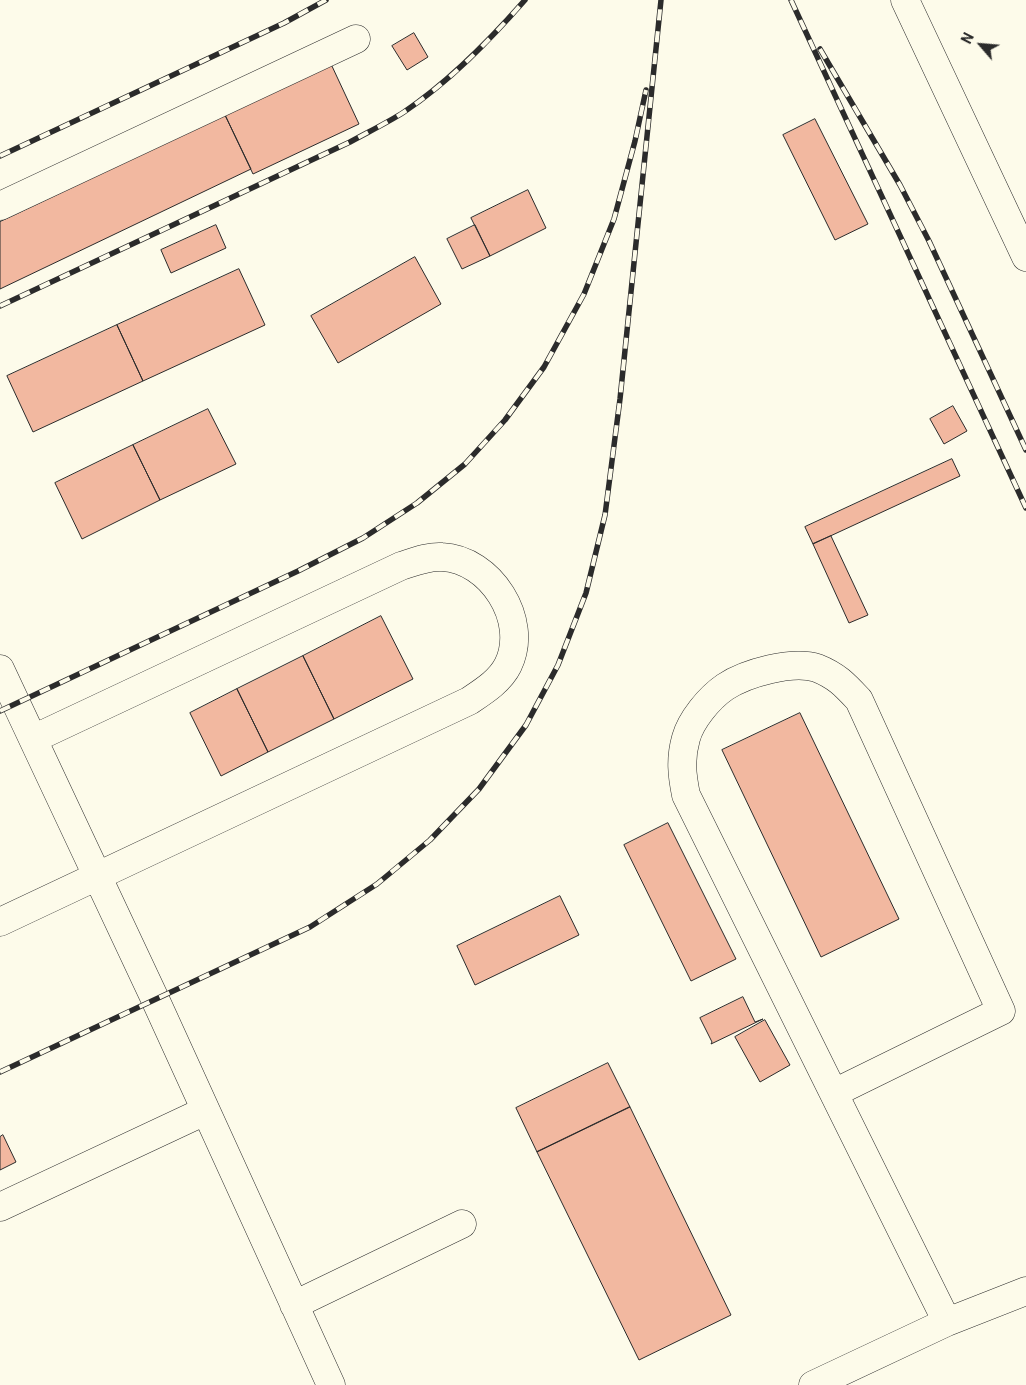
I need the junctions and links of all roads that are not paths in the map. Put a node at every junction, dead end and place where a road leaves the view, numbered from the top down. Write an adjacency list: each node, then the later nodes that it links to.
1 (905, 0): 4 (lane)
2 (356, 38): 3 (lane)
3 (0, 206)
4 (1026, 257)
5 (0, 669): 6 (lane)
6 (33, 739): 7 (lane); 7 (lane)
7 (98, 877): 8 (lane); 10 (lane)
8 (0, 922)
9 (834, 1094): 9 (lane); 15 (lane)
10 (205, 1110): 11 (lane); 14 (lane)
11 (0, 1207)
12 (462, 1224): 14 (lane)
13 (1026, 1292): 15 (lane)
14 (294, 1304): 16 (lane)
15 (947, 1322): 17 (lane)
16 (331, 1385)
17 (813, 1385)

